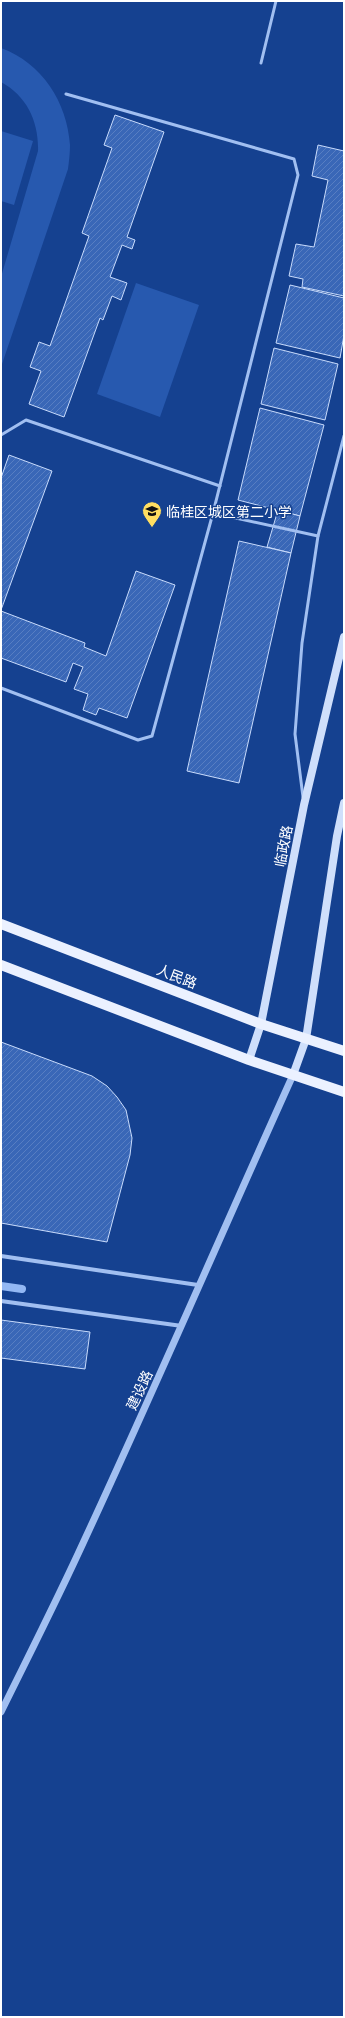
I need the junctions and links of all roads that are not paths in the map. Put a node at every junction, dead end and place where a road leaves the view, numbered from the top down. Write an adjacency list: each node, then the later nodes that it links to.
1 (276, 1): 2 (lane)
2 (261, 63)
3 (66, 94): 6 (lane)
4 (1, 435): 6 (lane)
5 (344, 436): 8 (lane)
6 (220, 486): 7 (lane)
7 (213, 513): 8 (lane); 10 (lane)
8 (318, 536): 12 (lane)
9 (344, 637): 12 (main road, 临政路)
10 (1, 688)
11 (344, 803): 14 (main road)
12 (304, 805): 17 (main road, 临政路)
13 (344, 819): 14 (lane)
14 (337, 836): 18 (main road)
15 (1, 924): 17 (main road, 人民路)
16 (1, 965): 20 (main road)
17 (261, 1024): 18 (main road, 人民路); 20 (main road, 临政路)
18 (306, 1038): 19 (main road, 人民路); 21 (main road)
19 (344, 1052)
20 (249, 1060): 21 (main road)
21 (293, 1075): 22 (main road); 24 (street, 建设路)
22 (344, 1092)
23 (1, 1256): 24 (street)
24 (198, 1285): 26 (street, 建设路)
25 (1, 1301): 26 (street)
26 (183, 1326): 27 (street, 建设路)
27 (1, 1712)

